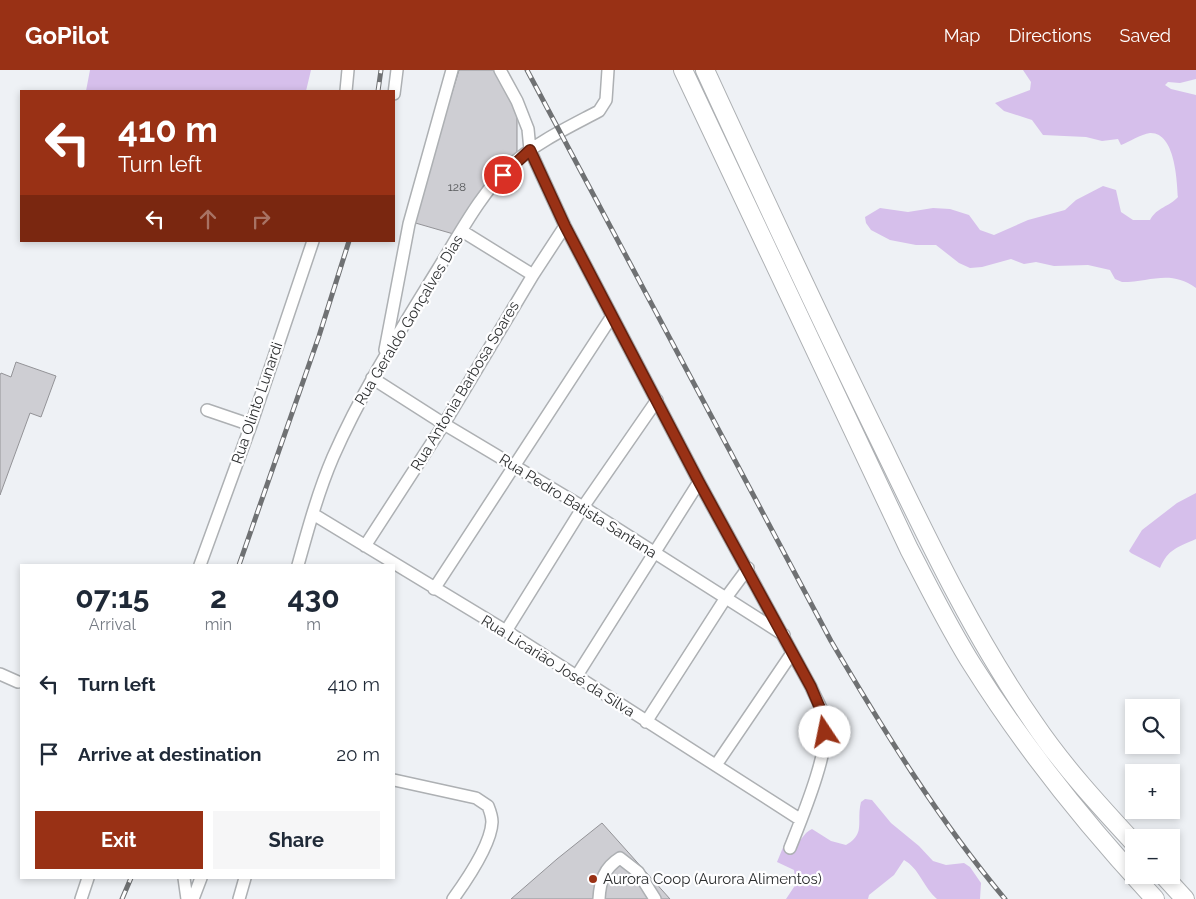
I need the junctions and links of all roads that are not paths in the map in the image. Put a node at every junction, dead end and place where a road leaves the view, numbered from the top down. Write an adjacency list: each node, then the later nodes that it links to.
1 (348, 70): 8 (street)
2 (397, 70): 9 (street)
3 (452, 70): 16 (street)
4 (500, 70): 10 (street)
5 (608, 70): 10 (street, Rua Geraldo Gonçalves Dias)
6 (683, 70): 59 (highway)
7 (705, 70): 45 (highway)
8 (346, 90)
9 (394, 90)
10 (530, 150): 11 (street); 12 (street, Rua Geraldo Gonçalves Dias)
11 (565, 226): 14 (street, Rua Antonia Barbosa Soares); 15 (street)
12 (462, 231): 14 (street); 16 (street, Rua Geraldo Gonçalves Dias)
13 (312, 242): 21 (street, Rua Olinto Lunardi)
14 (533, 274): 20 (street, Rua Antonia Barbosa Soares)
15 (612, 316): 18 (street); 22 (street)
16 (383, 359): 17 (street, Rua Geraldo Gonçalves Dias)
17 (372, 378): 20 (street, Rua Pedro Batista Santana); 25 (street, Rua Geraldo Gonçalves Dias)
18 (656, 400): 23 (street); 24 (street)
19 (208, 410): 21 (street)
20 (444, 424): 22 (street, Rua Pedro Batista Santana); 26 (street, Rua Antonia Barbosa Soares)
21 (251, 425): 28 (street, Rua Olinto Lunardi)
22 (514, 465): 24 (street, Rua Pedro Batista Santana); 33 (street)
23 (699, 482): 27 (street); 32 (street)
24 (582, 507): 27 (street, Rua Pedro Batista Santana); 35 (street)
25 (313, 514): 26 (street, Rua Licarião José da Silva); 29 (street, Rua Geraldo Gonçalves Dias)
26 (364, 546): 30 (street, Rua Licarião José da Silva)
27 (653, 554): 34 (street, Rua Pedro Batista Santana); 39 (street)
28 (200, 564)
29 (298, 564)
30 (393, 564)
31 (395, 565): 33 (street, Rua Licarião José da Silva)
32 (748, 568): 34 (street); 36 (street)
33 (434, 589): 35 (street, Rua Licarião José da Silva)
34 (725, 599): 36 (street, Rua Pedro Batista Santana); 41 (street)
35 (506, 632): 39 (street, Rua Licarião José da Silva)
36 (784, 635): 37 (street)
37 (792, 652): 42 (street); 44 (street)
38 (0, 674): 40 (street)
39 (576, 676): 41 (street, Rua Licarião José da Silva)
40 (18, 682)
41 (646, 722): 42 (street, Rua Licarião José da Silva)
42 (716, 765): 44 (street, Rua Licarião José da Silva)
43 (395, 780): 56 (street)
44 (801, 820): 46 (street)
45 (1125, 833)
46 (790, 848)
47 (88, 879): 52 (street)
48 (185, 879): 53 (street)
49 (245, 879): 55 (street)
50 (200, 881): 54 (street)
51 (1171, 884): 60 (highway)
52 (81, 899)
53 (187, 899)
54 (193, 899)
55 (239, 899)
56 (453, 899)
57 (599, 899): 58 (street)
58 (655, 899)
59 (1155, 899)
60 (1185, 899)

